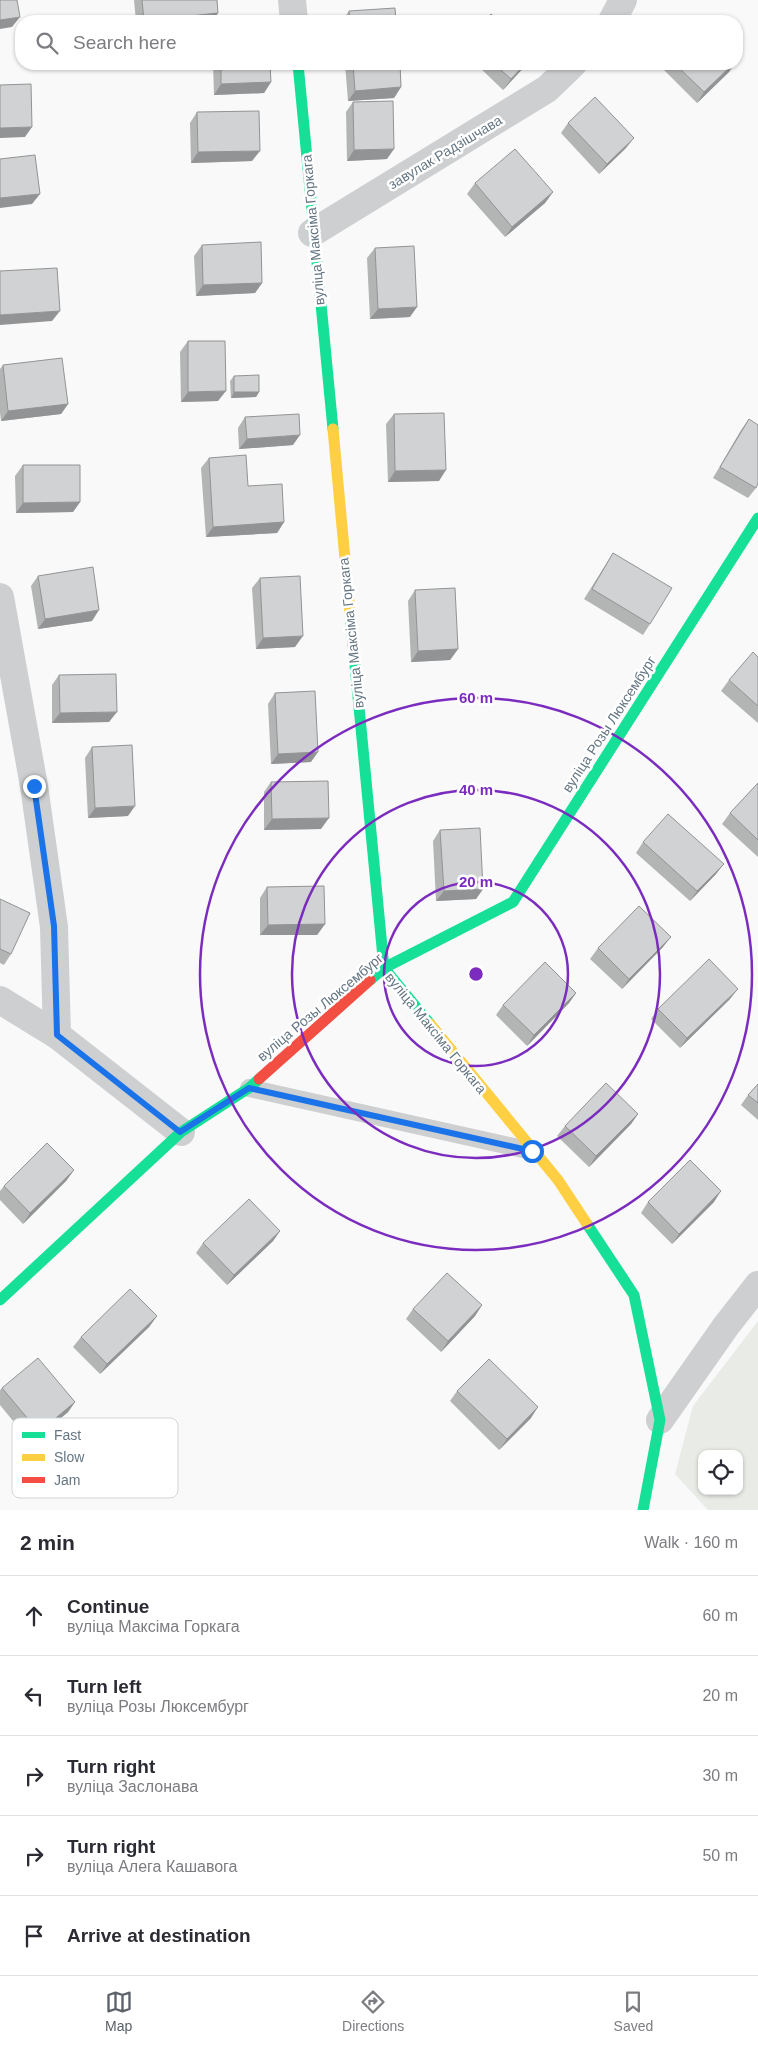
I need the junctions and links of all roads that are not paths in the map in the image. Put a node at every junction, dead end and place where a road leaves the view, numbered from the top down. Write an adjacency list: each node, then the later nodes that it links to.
1 (292, 0): 3 (street)
2 (624, 0): 4 (street)
3 (293, 15)
4 (615, 15)
5 (298, 70): 7 (street, вуліца Максіма Горкага)
6 (567, 70): 7 (street, завулак Радзішчава)
7 (312, 233): 10 (street, вуліца Максіма Горкага)
8 (758, 518): 10 (street, вуліца Розы Люксембург)
9 (0, 597): 12 (street)
10 (384, 968): 13 (street, вуліца Розы Люксембург); 15 (street, вуліца Максіма Горкага)
11 (0, 1000): 12 (street)
12 (57, 1035): 14 (street)
13 (249, 1088): 14 (street, вуліца Розы Люксембург); 15 (lane)
14 (180, 1132): 17 (street, вуліца Розы Люксембург)
15 (532, 1151): 18 (street, вуліца Максіма Горкага)
16 (758, 1285): 18 (street)
17 (0, 1300)
18 (660, 1420): 19 (street, вуліца Максіма Горкага)
19 (643, 1510)

